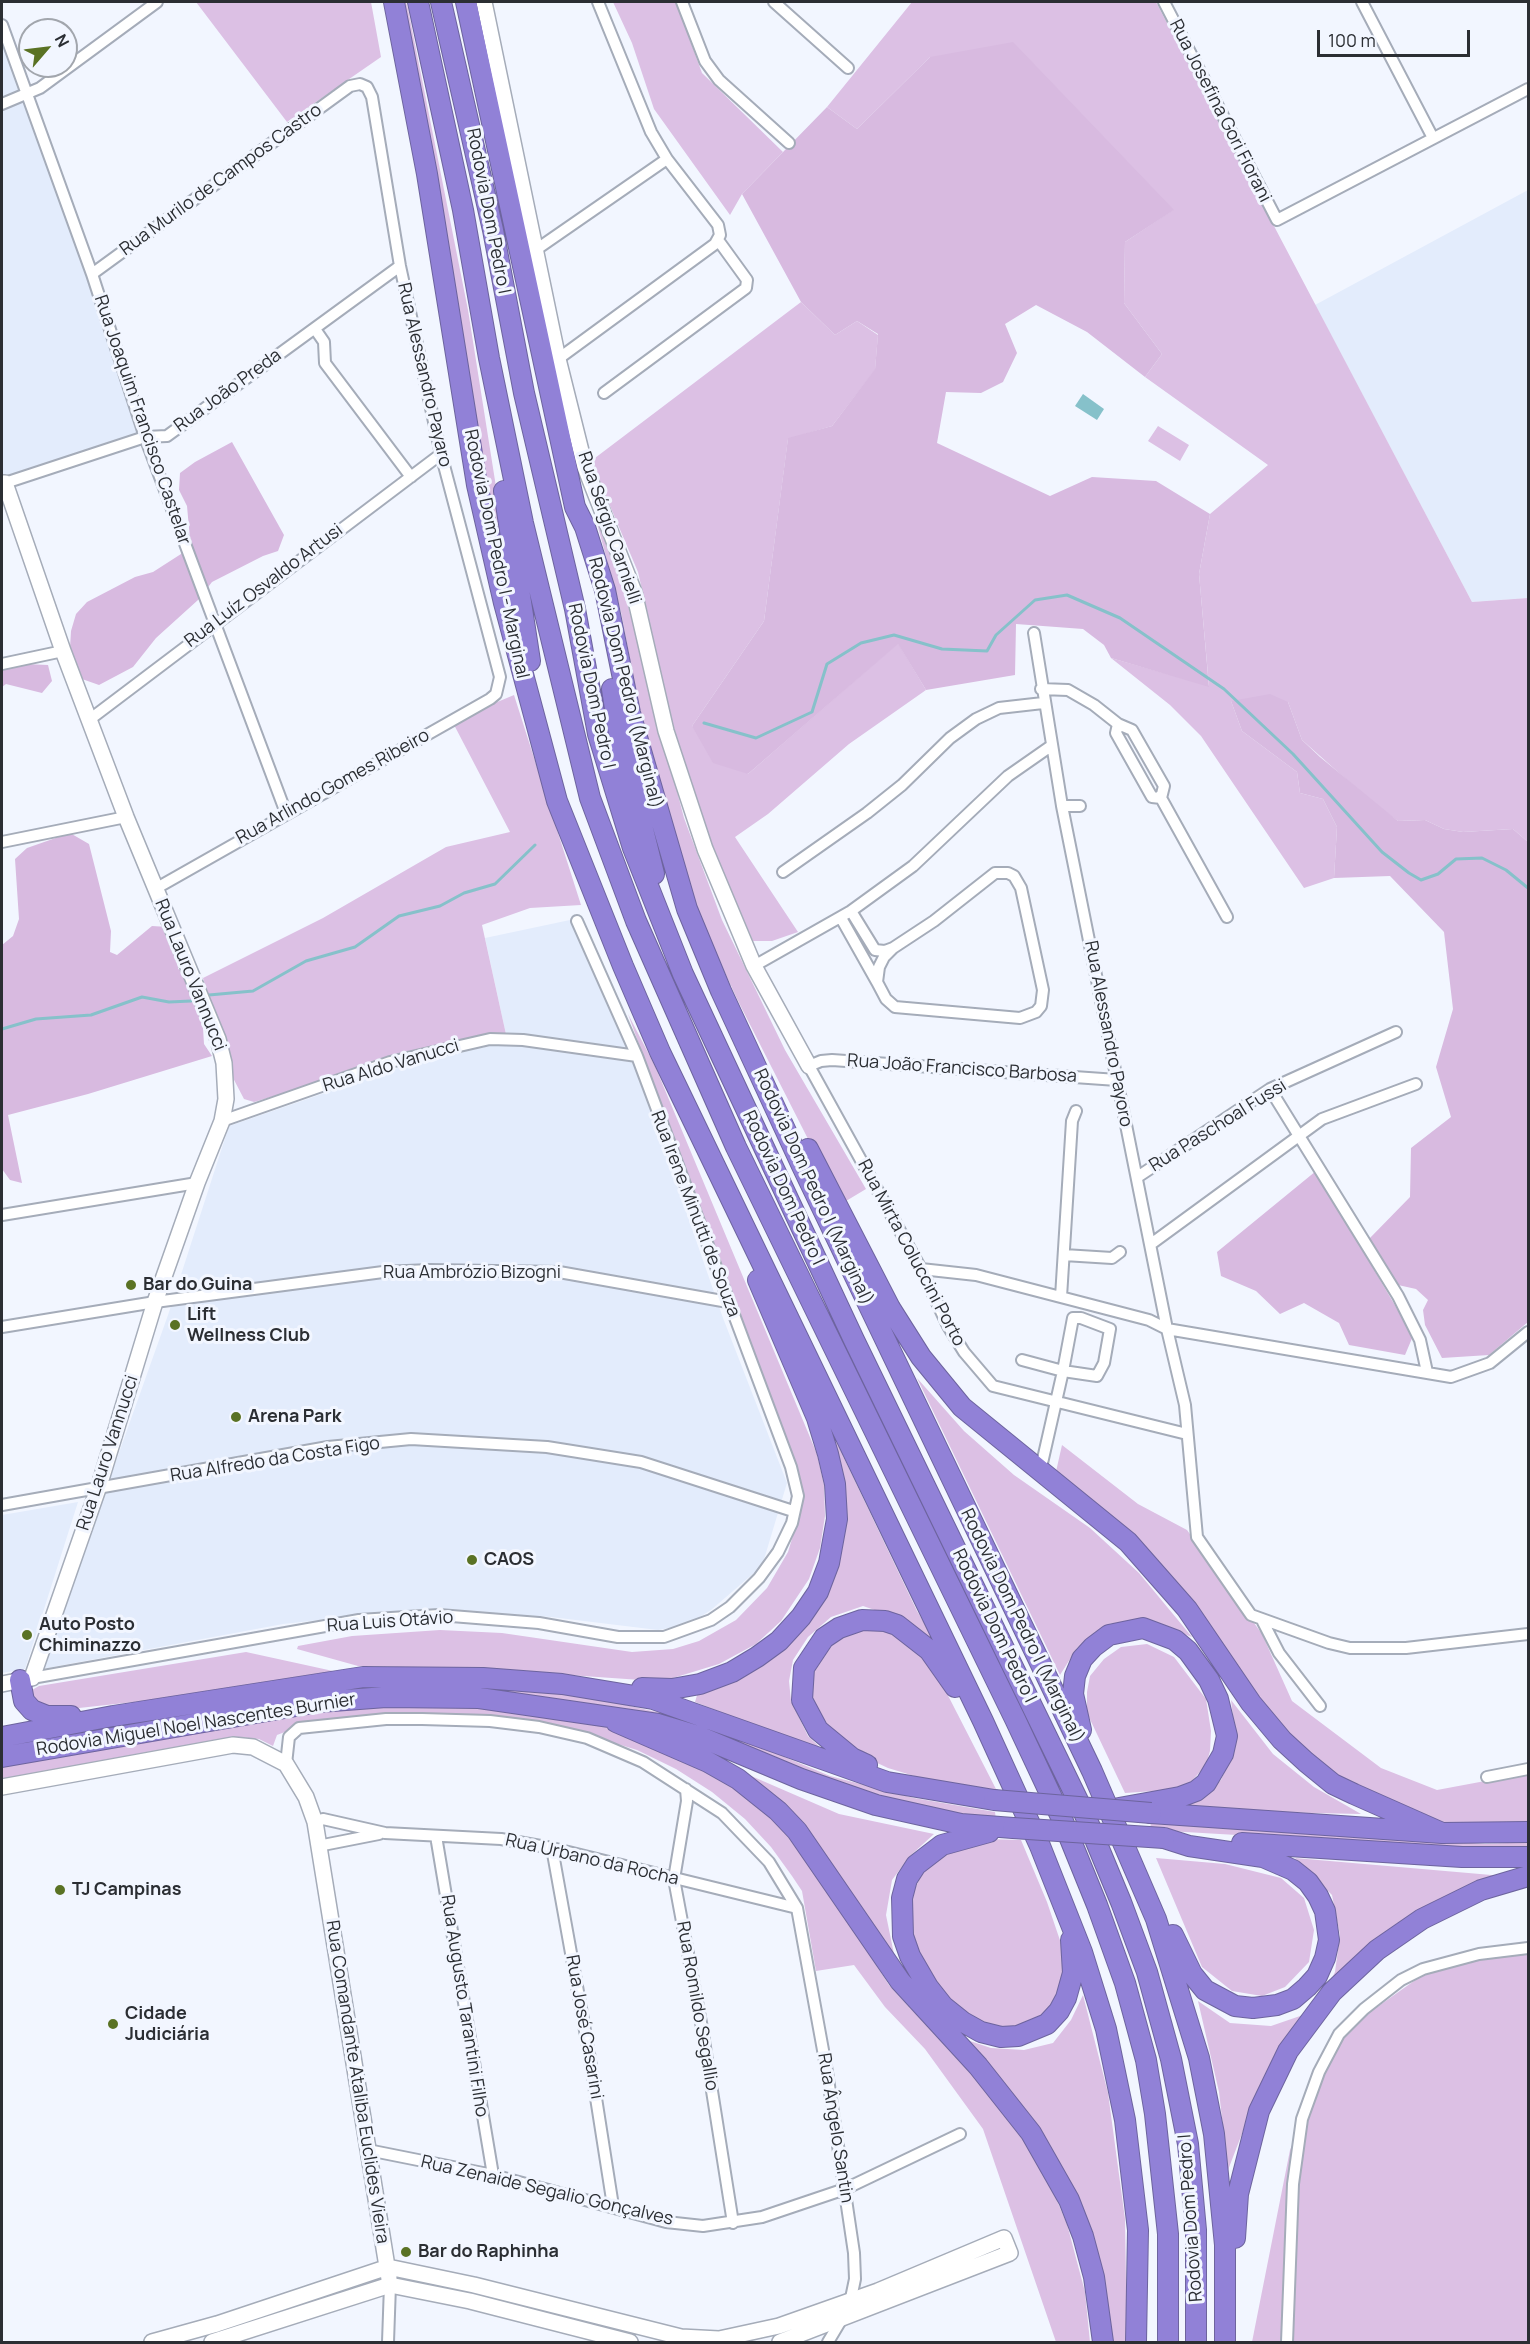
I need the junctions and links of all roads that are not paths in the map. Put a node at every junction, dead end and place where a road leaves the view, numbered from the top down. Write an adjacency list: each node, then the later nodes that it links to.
1 (157, 2): 16 (street)
2 (394, 2): 43 (highway, Rodovia Dom Pedro I - Marginal)
3 (418, 2): 26 (highway, Rodovia Dom Pedro I)
4 (441, 2): 57 (highway, Rodovia Dom Pedro I)
5 (466, 2): 33 (highway, Rodovia Dom Pedro I (Marginal))
6 (484, 2): 22 (street, Rua Sérgio Carnielli)
7 (598, 2): 20 (street)
8 (682, 2): 19 (street)
9 (774, 2): 13 (street)
10 (1164, 2): 18 (street, Rua Josefina Gori Fiorani)
11 (1362, 2): 18 (street)
12 (2, 25): 16 (street, Rua Joaquim Francisco Castelar)
13 (848, 68)
14 (350, 86): 23 (street, Rua Alessandro Payaro); 24 (street, Rua Murilo de Campos Castro)
15 (1528, 89): 18 (street)
16 (27, 94): 17 (street); 24 (street, Rua Joaquim Francisco Castelar)
17 (2, 104)
18 (1433, 138)
19 (789, 143)
20 (667, 159): 21 (street); 22 (street)
21 (719, 237): 27 (street); 28 (street)
22 (537, 249): 27 (street, Rua Sérgio Carnielli)
23 (400, 266): 25 (street, Rua João Preda); 30 (street, Rua Alessandro Payaro)
24 (92, 274): 29 (street, Rua Joaquim Francisco Castelar)
25 (315, 328): 29 (street, Rua João Preda); 31 (street)
26 (489, 358): 43 (highway); 135 (highway, Rodovia Dom Pedro I)
27 (558, 358): 56 (street, Rua Sérgio Carnielli)
28 (604, 393)
29 (144, 437): 32 (street, Rua João Preda); 34 (street, Rua Joaquim Francisco Castelar)
30 (441, 454): 31 (street, Rua Luíz Osvaldo Artusi); 38 (street, Rua Alessandro Payaro)
31 (411, 477): 34 (street, Rua Luíz Osvaldo Artusi)
32 (3, 483): 36 (street, Rua Lauro Vannucci)
33 (575, 507): 57 (highway); 63 (highway, Rodovia Dom Pedro I (Marginal))
34 (214, 624): 41 (street, Rua Luíz Osvaldo Artusi); 46 (street, Rua Joaquim Francisco Castelar)
35 (1034, 633): 39 (street, Rua Alessandro Payoro)
36 (63, 651): 37 (street); 41 (street, Rua Lauro Vannucci)
37 (2, 664)
38 (500, 677): 46 (street, Rua Arlindo Gomes Ribeiro)
39 (1041, 689): 40 (street, Rua Alessandro Payoro); 52 (street)
40 (1043, 703): 42 (street, Rua Alessandro Payoro); 49 (street)
41 (89, 720): 47 (street, Rua Lauro Vannucci)
42 (1051, 746): 44 (street, Rua Alessandro Payoro); 51 (street)
43 (557, 801): 60 (highway, Rodovia Dom Pedro I - Marginal)
44 (1062, 806): 45 (street); 64 (street, Rua Alessandro Payoro)
45 (1080, 806)
46 (286, 813): 50 (street, Rua Arlindo Gomes Ribeiro)
47 (126, 817): 48 (street); 50 (street, Rua Lauro Vannucci)
48 (2, 842)
49 (783, 872)
50 (155, 889): 68 (street, Rua Lauro Vannucci)
51 (851, 911): 53 (street); 55 (street)
52 (1227, 917)
53 (842, 918): 56 (street); 58 (street)
54 (577, 921): 61 (street, Rua Irene Minutti de Souza)
55 (893, 948): 58 (street); 58 (street)
56 (754, 966): 62 (street, Rua Sérgio Carnielli)
57 (683, 975): 147 (highway, Rodovia Dom Pedro I)
58 (877, 982)
59 (1396, 1032): 66 (street, Rua Paschoal Fussi)
60 (660, 1052): 95 (highway); 99 (highway)
61 (637, 1056): 68 (street, Rua Aldo Vanucci); 79 (street, Rua Irene Minutti de Souza)
62 (809, 1066): 64 (street, Rua João Francisco Barbosa); 76 (street, Rua Mirta Coluccini Porto)
63 (758, 1067): 88 (highway); 104 (highway, Rodovia Dom Pedro I (Marginal))
64 (1117, 1080): 70 (street, Rua Alessandro Payoro)
65 (1416, 1084): 69 (street)
66 (1270, 1089): 69 (street); 70 (street, Rua Paschoal Fussi)
67 (1076, 1111): 75 (street)
68 (222, 1121): 71 (street, Rua Lauro Vannucci)
69 (1300, 1136): 73 (street); 85 (street)
70 (1139, 1176): 73 (street, Rua Alessandro Payoro)
71 (197, 1183): 72 (street); 78 (street, Rua Lauro Vannucci)
72 (2, 1215)
73 (1151, 1244): 81 (street, Rua Alessandro Payoro)
74 (1120, 1252): 75 (street)
75 (1064, 1255): 77 (street)
76 (921, 1269): 77 (street); 86 (street, Rua Mirta Coluccini Porto)
77 (1061, 1297): 81 (street)
78 (155, 1302): 79 (street, Rua Ambrózio Bizogni); 80 (street, Rua Ambrózio Bizogni); 89 (street, Rua Lauro Vannucci)
79 (728, 1302): 91 (street, Rua Irene Minutti de Souza)
80 (2, 1327)
81 (1167, 1329): 85 (street); 87 (street, Rua Alessandro Payoro)
82 (1528, 1332): 85 (street)
83 (1022, 1360): 84 (street)
84 (1063, 1371): 84 (street); 86 (street)
85 (1427, 1372)
86 (1055, 1401): 87 (street, Rua Mirta Coluccini Porto); 88 (street)
87 (1187, 1434): 92 (street, Rua Alessandro Payoro)
88 (1040, 1472): 114 (highway)
89 (99, 1486): 90 (street, Rua Alfredo da Costa Figo); 91 (street, Rua Alfredo da Costa Figo); 94 (street, Rua Lauro Vannucci)
90 (2, 1505)
91 (794, 1511): 94 (street, Rua Luis Otávio)
92 (1263, 1622): 93 (street); 96 (street)
93 (1528, 1634)
94 (18, 1681): 98 (highway)
95 (562, 1684): 98 (highway, Rodovia Miguel Noel Nascentes Burnier); 108 (highway, Rodovia Miguel Noel Nascentes Burnier)
96 (1320, 1706)
97 (603, 1714): 101 (highway, Rodovia Miguel Noel Nascentes Burnier); 111 (highway, Rodovia Miguel Noel Nascentes Burnier); 143 (highway)
98 (113, 1716): 100 (highway, Rodovia Miguel Noel Nascentes Burnier)
99 (983, 1721): 108 (highway); 124 (highway)
100 (2, 1737)
101 (2, 1757)
102 (286, 1764): 106 (street); 107 (street); 110 (street, Rua Comandante Ataliba Euclides Vieira)
103 (1528, 1770): 105 (street)
104 (1092, 1771): 109 (highway); 120 (highway, Rodovia Dom Pedro I (Marginal))
105 (1487, 1777)
106 (2, 1787)
107 (686, 1789): 122 (street, Rua Romildo Segallio); 123 (street)
108 (966, 1797): 109 (highway, Rodovia Miguel Noel Nascentes Burnier, bridge)
109 (1114, 1809): 114 (highway, Rodovia Miguel Noel Nascentes Burnier, bridge)
110 (315, 1822): 113 (street, Rua Urbano da Rocha); 117 (street, Rua Comandante Ataliba Euclides Vieira)
111 (1013, 1828): 116 (highway, Rodovia Miguel Noel Nascentes Burnier, bridge); 124 (highway)
112 (1528, 1832): 114 (highway, Rodovia Miguel Noel Nascentes Burnier)
113 (385, 1833): 115 (street, Rua Urbano da Rocha); 117 (street, Rua Urbano da Rocha)
114 (1442, 1833)
115 (436, 1836): 118 (street, Rua Urbano da Rocha); 128 (street, Rua Augusto Tarantini Filho)
116 (1164, 1838): 119 (highway); 120 (highway)
117 (318, 1846): 127 (street, Rua Comandante Ataliba Euclides Vieira)
118 (552, 1848): 122 (street, Rua Urbano da Rocha); 130 (street, Rua José Casarini)
119 (1528, 1857)
120 (1132, 1858): 148 (highway, Rodovia Dom Pedro I (Marginal))
121 (1528, 1876): 149 (highway)
122 (674, 1879): 123 (street, Rua Urbano da Rocha); 131 (street, Rua Romildo Segallio)
123 (797, 1908): 129 (street, Rua Ângelo Santin)
124 (1067, 1915): 144 (highway)
125 (1528, 1948): 150 (street)
126 (960, 2133): 129 (street, Rua Zenaide Segalio Gonçalves)
127 (368, 2150): 128 (street, Rua Zenaide Segalio Gonçalves); 132 (street, Rua Comandante Ataliba Euclides Vieira)
128 (493, 2175): 130 (street, Rua Zenaide Segalio Gonçalves)
129 (845, 2189): 131 (street, Rua Zenaide Segalio Gonçalves); 134 (street, Rua Ângelo Santin)
130 (613, 2206): 131 (street, Rua Zenaide Segalio Gonçalves)
131 (733, 2223)
132 (388, 2267): 133 (street, Rua Comandante Ataliba Euclides Vieira); 134 (street); 137 (street)
133 (390, 2285): 138 (street); 139 (street, Rua Comandante Ataliba Euclides Vieira); 140 (street)
134 (852, 2299): 136 (street, Rua Ângelo Santin); 136 (street)
135 (1169, 2309): 145 (highway); 146 (highway, Rodovia Dom Pedro I)
136 (843, 2318): 141 (street); 142 (street, Rua Ângelo Santin)
137 (152, 2343)
138 (212, 2343)
139 (388, 2343)
140 (630, 2343)
141 (780, 2343)
142 (828, 2343)
143 (1103, 2343)
144 (1136, 2343)
145 (1162, 2343)
146 (1168, 2343)
147 (1196, 2343)
148 (1225, 2343)
149 (1232, 2343)
150 (1287, 2343)

